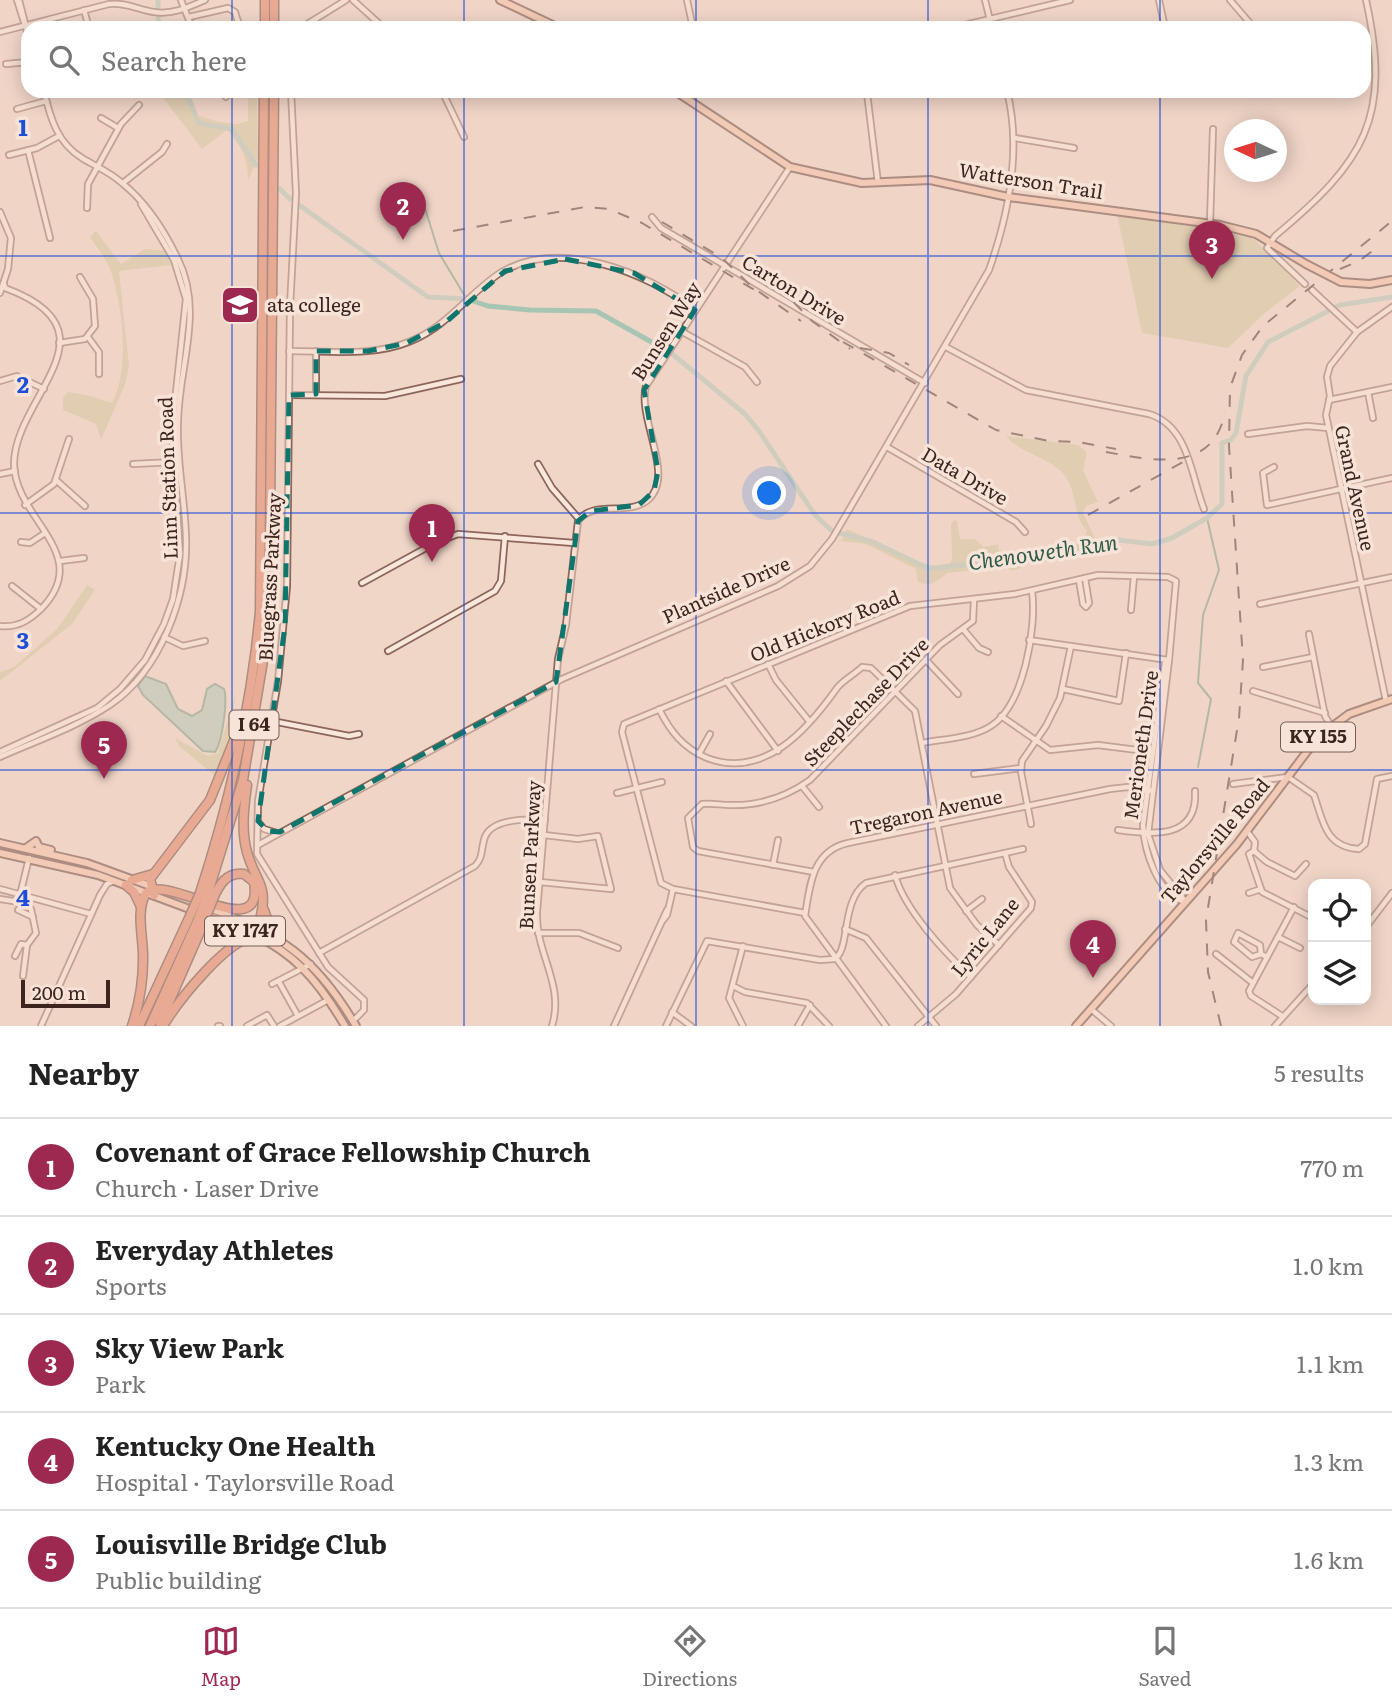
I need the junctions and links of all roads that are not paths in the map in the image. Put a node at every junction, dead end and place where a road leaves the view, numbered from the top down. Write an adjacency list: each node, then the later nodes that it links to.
1 (18, 0): 18 (street)
2 (205, 0): 14 (street)
3 (265, 0): 23 (highway)
4 (274, 0): 24 (highway)
5 (346, 0): 25 (street)
6 (353, 0): 26 (street)
7 (500, 0): 27 (main road)
8 (687, 0): 28 (street)
9 (985, 0): 17 (street)
10 (1070, 0): 17 (street)
11 (1159, 0): 30 (street)
12 (1230, 0): 31 (street)
13 (1366, 0): 32 (street)
14 (184, 3): 15 (street); 16 (street)
15 (84, 10): 19 (street); 20 (street)
16 (189, 17): 21 (street); 22 (street)
17 (989, 19): 29 (street)
18 (24, 21)
19 (44, 21)
20 (87, 21)
21 (190, 21)
22 (238, 21)
23 (265, 21)
24 (274, 21)
25 (312, 21)
26 (376, 21)
27 (544, 21)
28 (692, 21)
29 (981, 21)
30 (1164, 21)
31 (1248, 21)
32 (1369, 21)
33 (21, 27): 35 (street)
34 (1371, 31): 69 (street)
35 (0, 32)
36 (21, 63): 37 (street)
37 (6, 64)
38 (45, 98): 46 (street, Linn Station Road)
39 (264, 98): 157 (highway, I 64)
40 (274, 98): 167 (highway, I 64)
41 (291, 98): 84 (street, Bluegrass Parkway)
42 (445, 98): 53 (street)
43 (687, 98): 60 (main road, Watterson Trail)
44 (868, 98): 62 (street)
45 (1008, 98): 54 (street, Plantside Drive)
46 (46, 101): 48 (street); 52 (street, Linn Station Road)
47 (139, 105): 50 (street)
48 (17, 109)
49 (101, 118): 50 (street)
50 (118, 128): 59 (street)
51 (1213, 128): 67 (street)
52 (59, 136): 57 (street); 59 (street, Linn Station Road)
53 (464, 137)
54 (1015, 138): 56 (street); 63 (street, Plantside Drive)
55 (167, 144): 61 (street)
56 (1074, 148)
57 (28, 150): 58 (street); 68 (street)
58 (9, 155)
59 (97, 167): 61 (street, Linn Station Road); 64 (street)
60 (790, 167): 62 (main road, Watterson Trail); 70 (street, Bunsen Way)
61 (122, 183): 102 (street, Linn Station Road)
62 (878, 184): 63 (main road, Watterson Trail)
63 (1007, 197): 67 (main road, Watterson Trail); 83 (street, Plantside Drive)
64 (87, 208)
65 (0, 212): 73 (street)
66 (652, 217): 70 (street, Carton Drive)
67 (1210, 223): 69 (main road, Watterson Trail)
68 (50, 238)
69 (1270, 242): 72 (main road, Watterson Trail, bridge); 74 (street)
70 (725, 265): 78 (street, Bunsen Way); 90 (street, Carton Drive)
71 (80, 277): 81 (street)
72 (1392, 280)
73 (4, 284): 76 (street); 82 (street)
74 (1305, 284)
75 (1312, 289): 80 (street)
76 (0, 293)
77 (1392, 307): 80 (street, Grand Avenue)
78 (695, 310): 79 (street, Bunsen Way); 85 (street)
79 (681, 331): 89 (street); 114 (street, Bunsen Way)
80 (1357, 332): 96 (street, Grand Avenue)
81 (88, 337): 82 (street); 86 (street)
82 (59, 343): 92 (street)
83 (946, 347): 90 (street, Plantside Drive); 113 (street)
84 (289, 351): 85 (street); 95 (street, Bluegrass Parkway)
85 (316, 351): 94 (street)
86 (99, 374)
87 (461, 379): 94 (street)
88 (0, 381): 92 (street)
89 (757, 382)
90 (925, 383): 101 (street, Plantside Drive)
91 (1392, 387): 93 (street)
92 (44, 389): 106 (street)
93 (1368, 392): 96 (street); 97 (street)
94 (316, 394): 95 (street)
95 (289, 395): 160 (street, Bluegrass Parkway)
96 (1329, 400): 98 (street, Grand Avenue)
97 (1373, 418)
98 (1328, 428): 99 (street); 110 (street, Grand Avenue)
99 (1248, 434)
100 (69, 439): 109 (street)
101 (887, 447): 115 (street, Data Drive); 150 (street, Plantside Drive)
102 (176, 462): 103 (street); 137 (street, Linn Station Road); 170 (street, Linn Station Road)
103 (133, 464)
104 (538, 464): 114 (street)
105 (1274, 467): 110 (street)
106 (15, 471): 107 (street); 111 (street)
107 (0, 474)
108 (1392, 478): 110 (street)
109 (56, 480): 111 (street); 112 (street)
110 (1340, 489): 127 (street, Grand Avenue)
111 (25, 505): 116 (street)
112 (85, 506)
113 (1204, 509)
114 (579, 519): 119 (street)
115 (1025, 532)
116 (45, 534): 118 (street); 121 (street)
117 (505, 536): 119 (street); 126 (street); 141 (street)
118 (21, 542)
119 (574, 543): 150 (street)
120 (84, 558): 121 (street)
121 (60, 561): 132 (street)
122 (1134, 576): 123 (street, Old Hickory Road); 125 (street, Old Hickory Road); 133 (street)
123 (1174, 578): 146 (street, Merioneth Drive)
124 (1392, 578): 127 (street)
125 (1082, 579): 125 (street); 129 (street, Old Hickory Road)
126 (362, 583)
127 (1360, 584): 131 (street); 155 (street, Grand Avenue)
128 (12, 586): 132 (street)
129 (1032, 591): 130 (street, Old Hickory Road); 138 (street)
130 (974, 598): 135 (street, Steeplechase Drive); 147 (street, Old Hickory Road)
131 (1260, 604)
132 (41, 609): 134 (street)
133 (1131, 610)
134 (0, 626)
135 (963, 629): 142 (street); 145 (street, Steeplechase Drive)
136 (1309, 634): 144 (street)
137 (164, 637): 139 (street); 170 (street, Linn Station Road)
138 (1029, 640): 140 (street); 159 (street)
139 (205, 641)
140 (1070, 646): 143 (street); 151 (street)
141 (388, 651)
142 (988, 652)
143 (1126, 653): 146 (street); 151 (street)
144 (1313, 657): 148 (street); 158 (street)
145 (926, 660): 152 (street, Steeplechase Drive); 154 (street)
146 (1169, 660): 169 (street, Merioneth Drive)
147 (768, 664): 149 (street, Old Hickory Road); 161 (street)
148 (1263, 667)
149 (726, 681): 156 (street, Old Hickory Road); 168 (street)
150 (556, 682): 185 (street, Bunsen Parkway); 191 (street, Plantside Drive)
151 (1063, 689): 165 (street)
152 (896, 691): 161 (street); 166 (street); 178 (street, Steeplechase Drive)
153 (1253, 691): 158 (street)
154 (958, 694)
155 (1389, 700): 162 (main road, Taylorsville Road / KY 155)
156 (659, 709): 171 (street); 179 (street, Old Hickory Road)
157 (246, 713): 209 (highway); 223 (highway, I 64)
158 (1325, 713): 162 (street)
159 (1001, 716): 165 (street); 166 (street)
160 (272, 721): 163 (street); 186 (street, Bluegrass Parkway)
161 (809, 721): 168 (street)
162 (1331, 726): 175 (main road, Taylorsville Road / KY 155)
163 (359, 734)
164 (710, 734): 171 (street)
165 (1034, 742): 169 (street); 172 (street)
166 (922, 743): 187 (street)
167 (250, 747): 223 (highway, I 64); 227 (highway)
168 (778, 751): 171 (street)
169 (1155, 753): 180 (street, Merioneth Drive)
170 (0, 754)
171 (699, 754)
172 (1021, 768): 173 (street); 183 (street)
173 (974, 774)
174 (1392, 776): 175 (street)
175 (1288, 777): 177 (street); 190 (main road, Taylorsville Road / KY 155)
176 (662, 782): 179 (street)
177 (1233, 784)
178 (802, 786): 184 (street); 204 (street, Steeplechase Drive)
179 (635, 788): 182 (street); 216 (street)
180 (1150, 791): 183 (street, Tregaron Avenue); 192 (street, Merioneth Drive)
181 (1195, 791): 192 (street)
182 (617, 793)
183 (1028, 806): 187 (street, Tregaron Avenue); 188 (street)
184 (819, 807)
185 (545, 820): 193 (street, Bunsen Parkway); 249 (street)
186 (258, 821): 191 (street); 196 (street, Bluegrass Parkway)
187 (939, 824): 206 (street); 208 (street, Tregaron Avenue)
188 (1031, 824)
189 (1118, 830): 192 (street)
190 (1247, 831): 198 (street); 226 (main road, Taylorsville Road / KY 155)
191 (278, 833): 196 (street, Plantside Drive)
192 (1146, 834): 226 (street, Merioneth Drive)
193 (544, 835): 214 (street, Bunsen Parkway); 214 (street)
194 (778, 840): 204 (street)
195 (0, 842): 202 (main road, KY 1747)
196 (258, 845): 249 (street, Bluegrass Parkway)
197 (1023, 849): 199 (street)
198 (1254, 851): 205 (street); 217 (street)
199 (1005, 852): 206 (street); 245 (street, Lyric Lane)
200 (0, 853): 201 (main road, KY 1747)
201 (29, 857): 202 (main road); 207 (main road, KY 1747); 222 (street)
202 (72, 859): 203 (main road, KY 1747)
203 (87, 863): 207 (main road); 213 (main road, KY 1747)
204 (773, 864): 208 (street)
205 (1306, 864)
206 (945, 865): 211 (street); 231 (street)
207 (76, 869): 210 (main road, KY 1747)
208 (814, 872): 232 (street, Tregaron Avenue)
209 (153, 874): 213 (highway); 218 (highway)
210 (98, 875): 212 (main road, KY 1747); 220 (street)
211 (895, 875): 239 (street); 257 (street)
212 (115, 881): 213 (main road, KY 1747); 220 (street)
213 (129, 882): 218 (main road, KY 1747); 228 (highway)
214 (540, 882): 241 (street, Bunsen Parkway)
215 (0, 889): 222 (street)
216 (673, 889): 232 (street); 281 (street)
217 (1261, 889): 221 (street); 229 (street)
218 (151, 890): 223 (highway); 228 (highway); 235 (main road, KY 1747); 240 (main road, KY 1747)
219 (1392, 893): 237 (street)
220 (101, 894): 233 (street)
221 (1249, 894)
222 (20, 895): 233 (street)
223 (207, 896): 238 (highway, bridge); 238 (highway, I 64, bridge)
224 (0, 899): 236 (street)
225 (982, 899): 231 (street)
226 (1185, 902): 265 (main road, Taylorsville Road / KY 155)
227 (263, 904): 240 (highway); 243 (highway)
228 (141, 907): 272 (highway)
229 (1294, 907): 234 (street); 242 (street)
230 (18, 910): 236 (street)
231 (966, 911): 245 (street)
232 (805, 913): 254 (street)
233 (91, 914): 271 (street)
234 (1308, 915)
235 (210, 917): 240 (highway)
236 (34, 918): 244 (street)
237 (1371, 920)
238 (197, 922): 273 (highway, I 64); 274 (highway, I 64); 275 (highway)
239 (845, 929): 254 (street); 269 (street)
240 (257, 932): 243 (main road, KY 1747); 255 (main road, KY 1747); 275 (highway)
241 (538, 933): 247 (street); 280 (street, Bunsen Parkway)
242 (1278, 936): 248 (street); 253 (street)
243 (279, 938): 255 (main road, KY 1747)
244 (27, 945): 252 (street); 256 (street)
245 (999, 945): 257 (street, Lyric Lane)
246 (743, 946): 254 (street); 261 (street); 266 (street)
247 (618, 948)
248 (1300, 948)
249 (319, 953): 270 (street, Bluegrass Parkway)
250 (1216, 954): 260 (street)
251 (1261, 954): 251 (street); 253 (street)
252 (15, 956)
253 (1267, 957): 260 (street)
254 (834, 959): 287 (street)
255 (308, 966): 258 (street); 263 (main road, KY 1747); 270 (main road, KY 1747)
256 (23, 976)
257 (971, 977): 269 (street, Lyric Lane)
258 (279, 982): 259 (street); 267 (street)
259 (272, 984)
260 (1252, 984): 268 (street)
261 (733, 986): 264 (street); 284 (street)
262 (1308, 989): 268 (street)
263 (329, 999): 267 (street); 279 (main road, KY 1747)
264 (810, 1005): 285 (street); 286 (street)
265 (1091, 1009): 290 (main road, Taylorsville Road / KY 155); 291 (street)
266 (672, 1012): 282 (street); 283 (street)
267 (298, 1016): 278 (street)
268 (1282, 1016): 292 (street)
269 (929, 1017): 288 (street, Lyric Lane); 289 (street)
270 (354, 1024): 279 (main road)
271 (41, 1026)
272 (132, 1026)
273 (139, 1026)
274 (150, 1026)
275 (161, 1026)
276 (247, 1026): 277 (street)
277 (274, 1026)
278 (280, 1026)
279 (345, 1026)
280 (552, 1026)
281 (614, 1026)
282 (666, 1026)
283 (691, 1026)
284 (743, 1026)
285 (798, 1026)
286 (829, 1026)
287 (886, 1026)
288 (918, 1026)
289 (936, 1026)
290 (1076, 1026)
291 (1111, 1026)
292 (1275, 1026)

